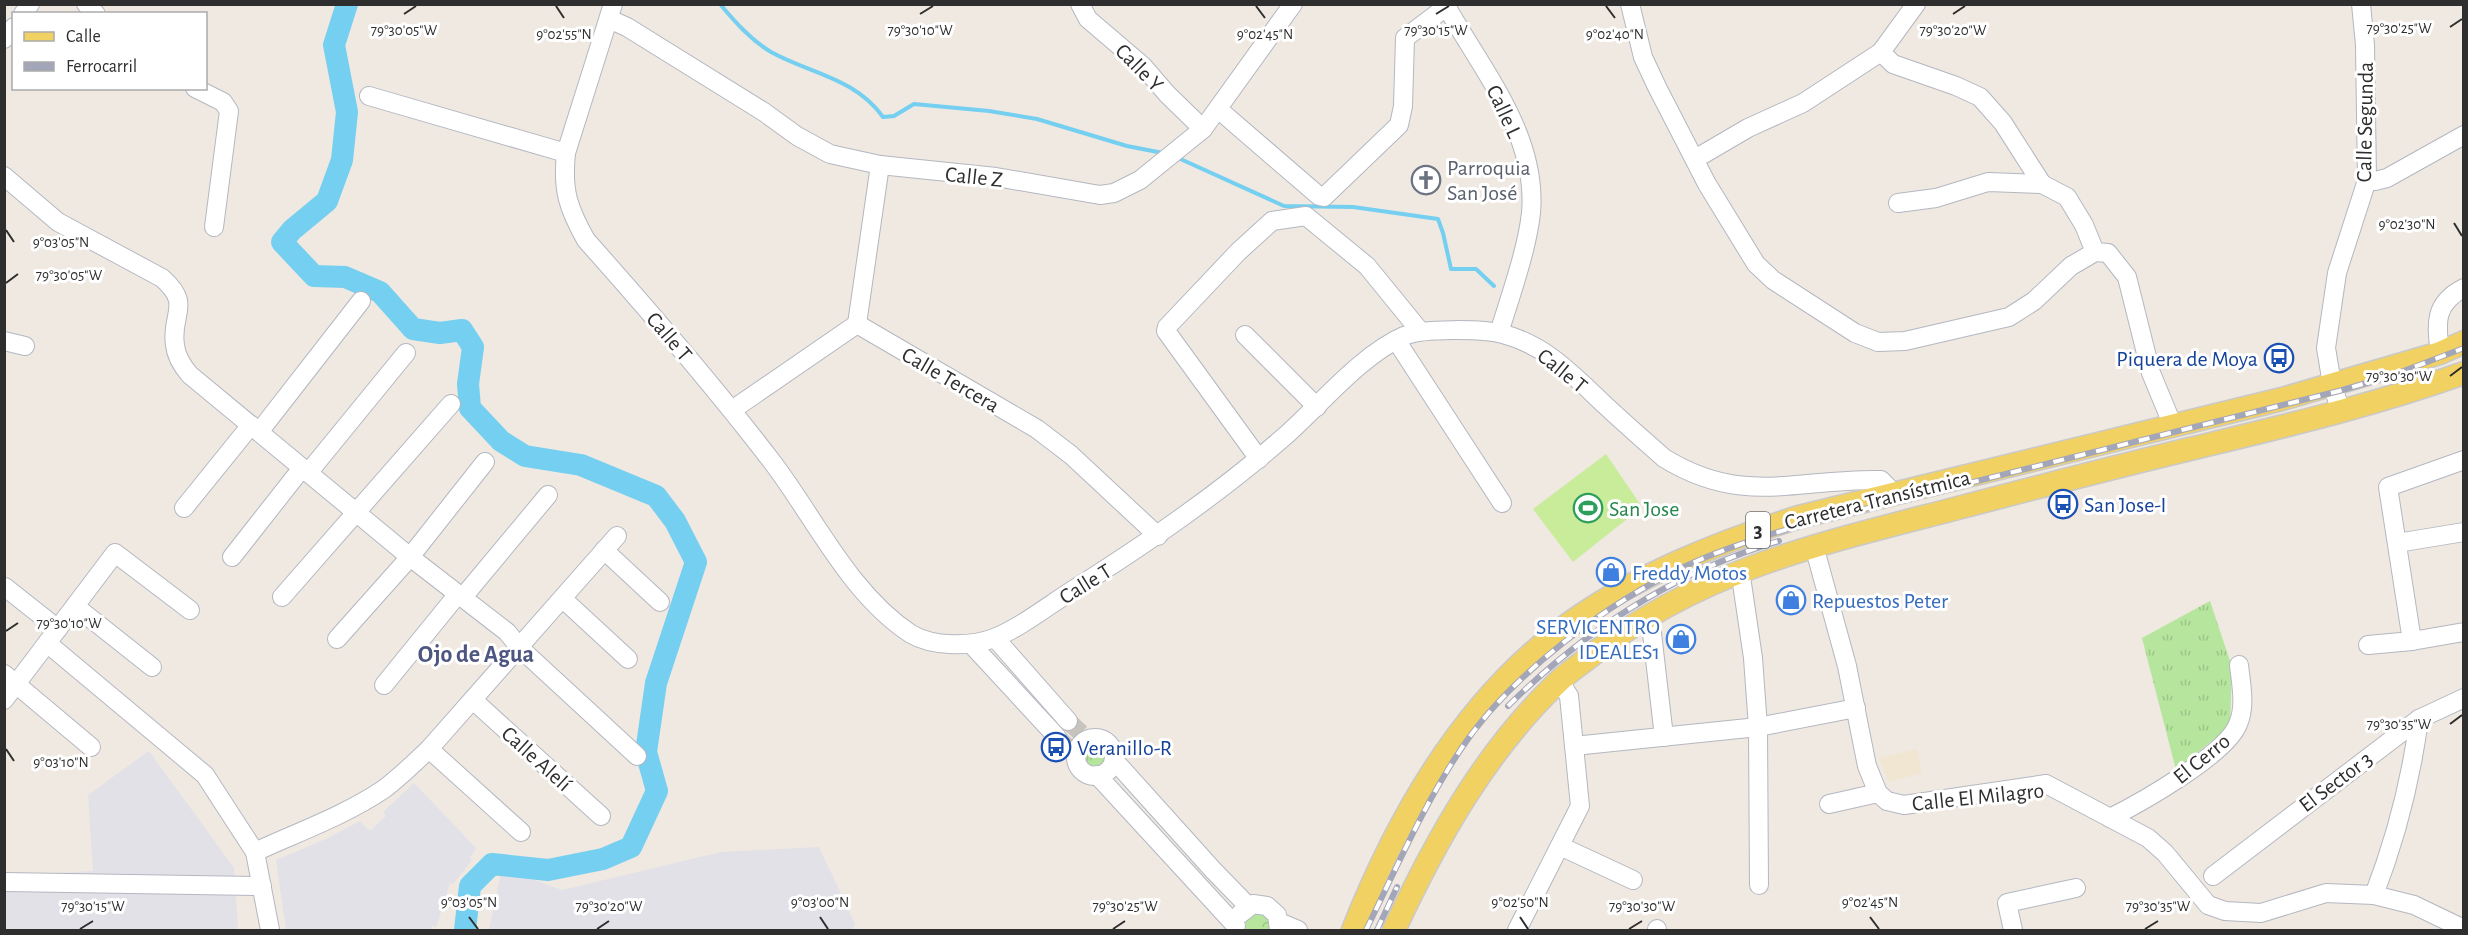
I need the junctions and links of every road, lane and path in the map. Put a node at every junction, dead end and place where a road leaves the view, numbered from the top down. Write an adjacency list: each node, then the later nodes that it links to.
1 (1080, 4): 12 (street, Calle Y)
2 (1293, 4): 11 (street, Calle Z)
3 (1630, 4): 15 (street)
4 (1916, 4): 8 (street)
5 (2361, 4): 18 (street, Calle Segunda)
6 (1446, 6): 11 (street); 27 (street, Calle L)
7 (611, 12): 14 (street, Calle T); 16 (street, Calle Z)
8 (1881, 52): 15 (street); 19 (street)
9 (199, 90): 21 (street)
10 (369, 96): 14 (street)
11 (1218, 109): 12 (street, Calle Z)
12 (1203, 129): 16 (street, Calle Z)
13 (2463, 135): 18 (street)
14 (566, 153): 39 (street, Calle T)
15 (1695, 159): 22 (street)
16 (880, 165): 25 (street)
17 (4, 176): 42 (street)
18 (2367, 180): 36 (street, Calle Segunda)
19 (2042, 184): 20 (street); 22 (street)
20 (1898, 202)
21 (214, 227)
22 (2095, 252): 41 (street)
23 (2463, 288): 34 (street)
24 (362, 301): 42 (street)
25 (857, 324): 39 (street); 54 (street, Calle Tercera)
26 (1420, 331): 27 (street, Calle T); 29 (street, Calle T); 43 (street)
27 (1499, 333): 47 (street, Calle T)
28 (1245, 334): 38 (street)
29 (1396, 340): 38 (street, Calle T); 49 (street)
30 (4, 341): 32 (street)
31 (2463, 342): 34 (main road, Carretera Transístmica / 3)
32 (24, 346)
33 (406, 353): 46 (street)
34 (2440, 353): 36 (main road, Carretera Transístmica / 3)
35 (2463, 373): 40 (main road, Carretera Transístmica / 3)
36 (2332, 384): 40 (street, Calle Segunda); 41 (main road, Carretera Transístmica / 3)
37 (451, 404): 51 (street)
38 (1317, 407): 43 (street, Calle T)
39 (732, 410): 74 (street, Calle T)
40 (2340, 412): 56 (main road, Carretera Transístmica / 3)
41 (2173, 426): 47 (main road, Carretera Transístmica / 3)
42 (255, 429): 46 (street); 50 (street)
43 (1259, 459): 54 (street, Calle T)
44 (2463, 460): 55 (street)
45 (485, 462): 59 (street)
46 (305, 470): 51 (street); 58 (street)
47 (1891, 494): 120 (main road, Carretera Transístmica / 3)
48 (548, 495): 62 (street)
49 (1502, 503)
50 (184, 508)
51 (357, 513): 59 (street); 63 (street)
52 (2463, 532): 55 (street)
53 (617, 536): 57 (street)
54 (1158, 536): 71 (street, Calle T)
55 (2397, 543): 73 (street)
56 (1814, 546): 60 (main road, Carretera Transístmica / 3); 88 (street, Calle El Milagro)
57 (604, 550): 64 (street); 65 (street)
58 (232, 556)
59 (410, 557): 62 (street); 72 (street)
60 (1740, 570): 68 (main road, Carretera Transístmica / 3); 90 (street)
61 (5, 587): 70 (street)
62 (461, 596): 76 (street); 83 (street)
63 (282, 597)
64 (563, 599): 76 (street); 77 (street)
65 (660, 602)
66 (75, 606): 67 (street); 70 (street); 79 (street)
67 (190, 610)
68 (1650, 616): 82 (main road, Carretera Transístmica / 3); 93 (street)
69 (2463, 632): 73 (street)
70 (52, 636): 81 (street); 106 (street)
71 (995, 638): 74 (street, Calle T); 80 (street)
72 (337, 639)
73 (2412, 641): 75 (street)
74 (971, 644): 84 (street)
75 (2368, 645)
76 (520, 648): 87 (street); 97 (street)
77 (628, 659)
78 (2239, 665): 103 (street, El Cerro)
79 (152, 667)
80 (1027, 675): 84 (street); 91 (street)
81 (10, 679): 86 (street); 95 (street)
82 (1559, 680): 94 (street); 121 (main road, Carretera Transístmica / 3)
83 (384, 685)
84 (1011, 689): 92 (street)
85 (2463, 698): 89 (street, El Sector 3)
86 (4, 700)
87 (473, 700): 96 (street); 102 (street, Calle Alelí)
88 (1856, 708): 90 (street); 100 (street, Calle El Milagro)
89 (2419, 718): 107 (street, El Sector 3); 113 (street)
90 (1758, 727): 93 (street); 110 (street)
91 (1082, 731): 98 (street); 99 (street)
92 (1057, 737)
93 (1664, 737): 94 (street)
94 (1574, 746): 105 (street)
95 (91, 747)
96 (429, 749): 104 (street); 106 (street)
97 (637, 756)
98 (1114, 759): 99 (street); 114 (street)
99 (1097, 775): 117 (street)
100 (1878, 793): 101 (street); 103 (street, Calle El Milagro)
101 (1829, 804)
102 (601, 816)
103 (2110, 818): 113 (street, Calle El Milagro)
104 (521, 832)
105 (1560, 846): 108 (street); 122 (street)
106 (255, 852): 111 (street)
107 (2213, 876)
108 (1633, 880)
109 (4, 882): 111 (street)
110 (1759, 885)
111 (262, 886): 118 (street)
112 (2076, 888): 123 (street)
113 (2374, 895): 115 (street, Calle El Milagro)
114 (1248, 906): 116 (street); 117 (street)
115 (2462, 922)
116 (1279, 926): 119 (street)
117 (1237, 928)
118 (270, 930)
119 (1298, 930)
120 (1353, 930)
121 (1394, 930)
122 (1518, 930)
123 (2013, 930)

